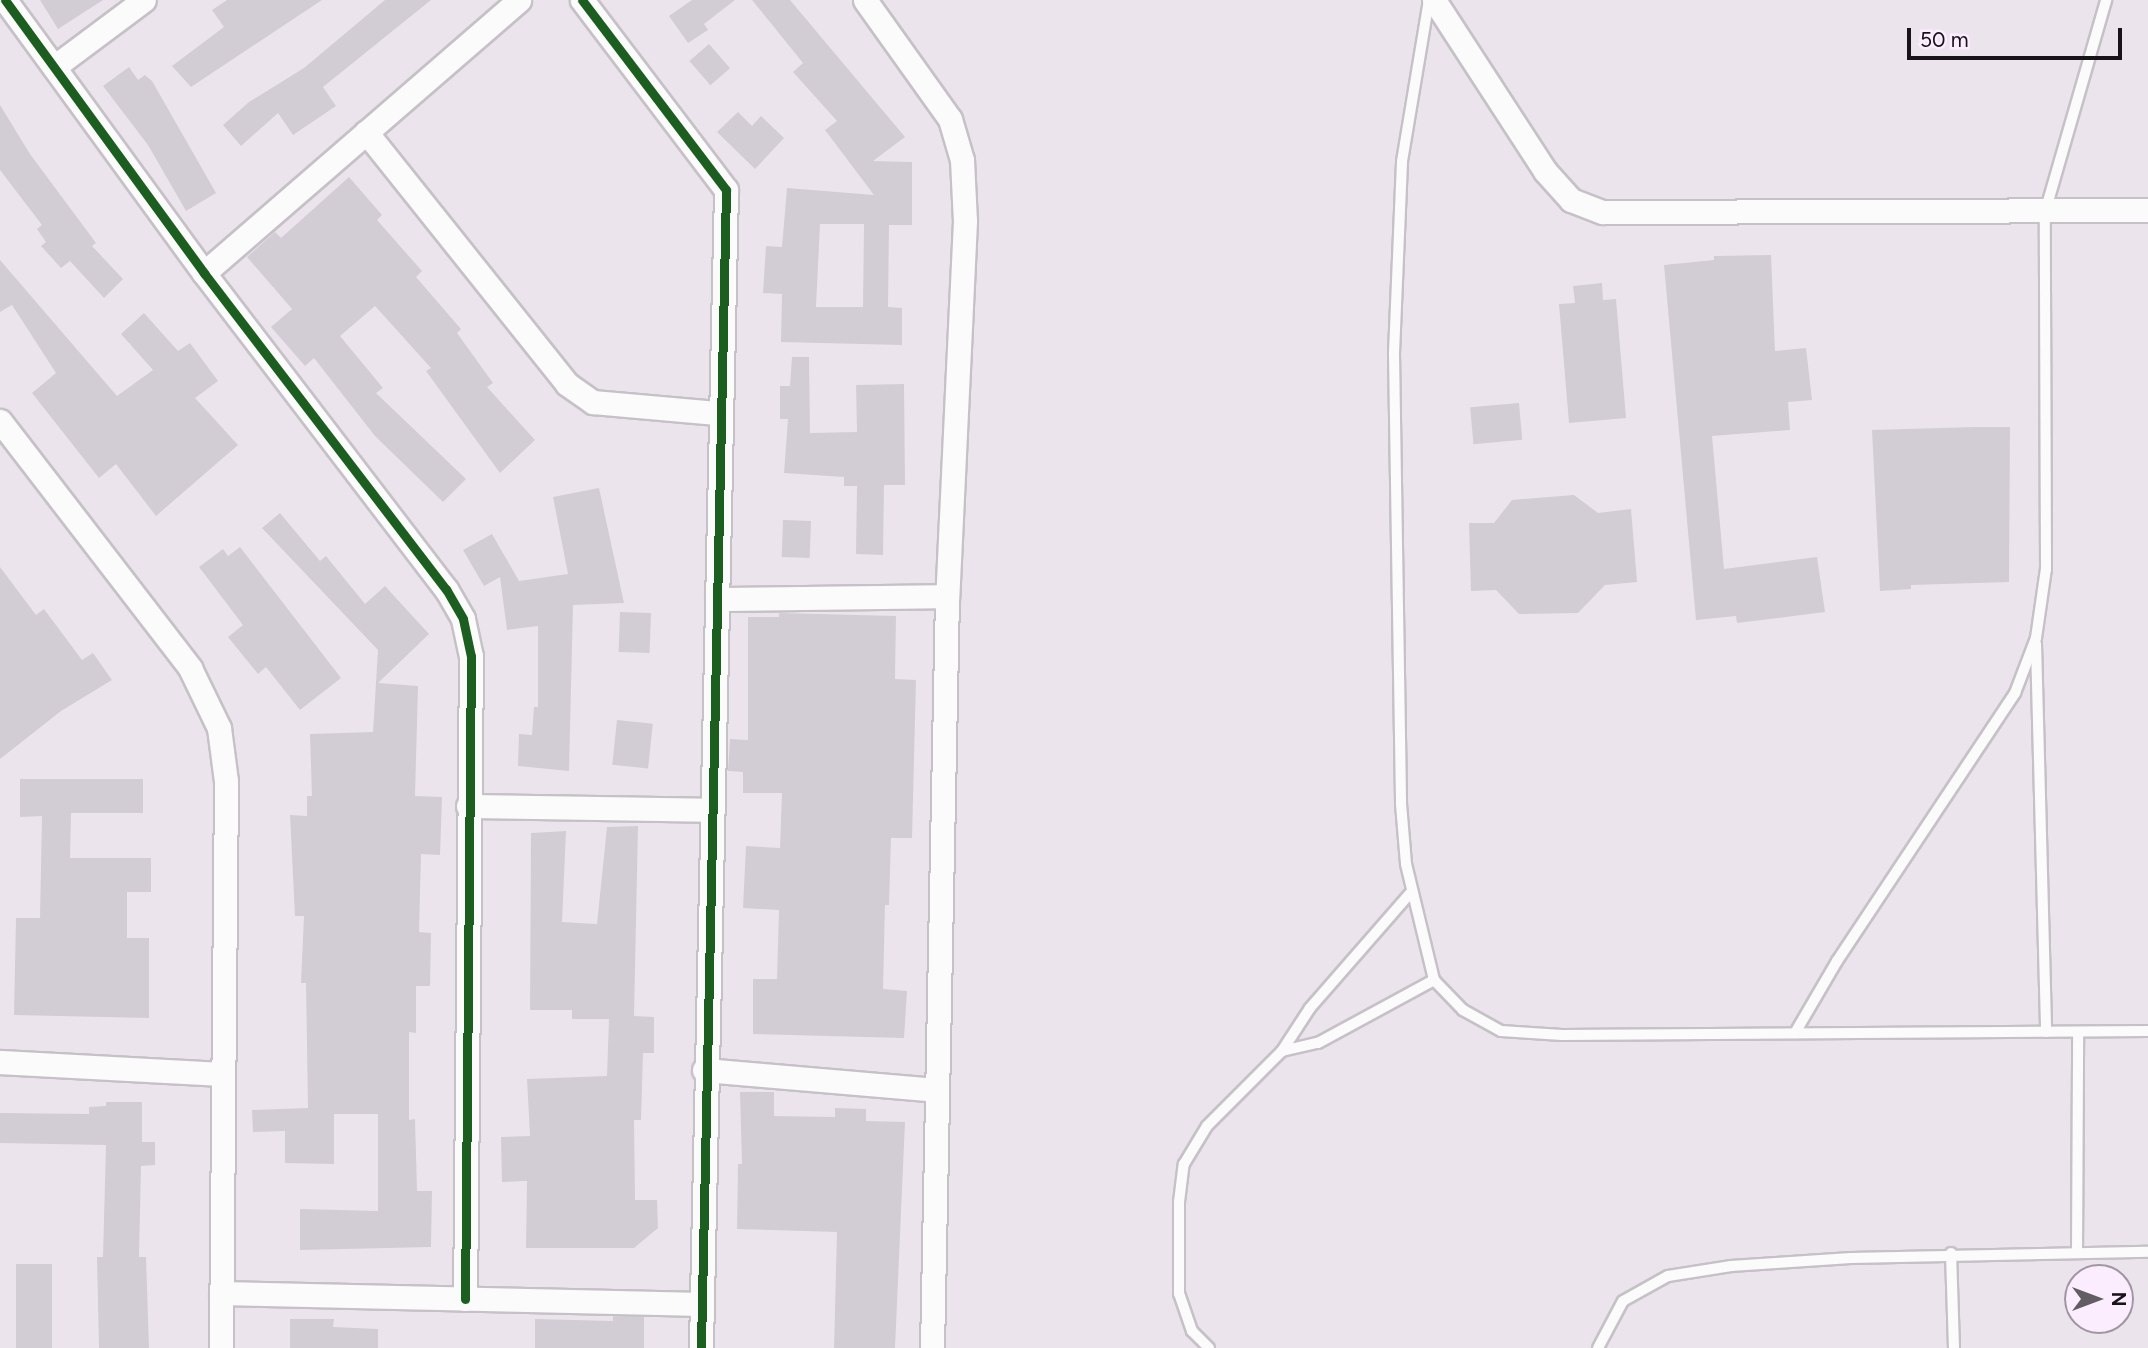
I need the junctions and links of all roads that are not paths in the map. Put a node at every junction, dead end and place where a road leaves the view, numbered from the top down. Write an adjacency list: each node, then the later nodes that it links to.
1 (5, 0): 8 (street)
2 (144, 0): 8 (street)
3 (519, 0): 9 (street)
4 (582, 0): 13 (street)
5 (865, 0): 15 (street)
6 (1431, 0): 11 (street); 20 (lane)
7 (2106, 0): 11 (lane)
8 (54, 67): 12 (street)
9 (366, 132): 12 (street); 13 (street)
10 (2148, 210): 11 (street)
11 (2045, 212): 17 (lane)
12 (204, 273): 18 (street)
13 (718, 412): 16 (street)
14 (0, 421): 29 (street)
15 (947, 596): 16 (street); 30 (street)
16 (717, 599): 19 (street)
17 (2036, 638): 23 (lane); 25 (lane)
18 (468, 806): 19 (street); 35 (street)
19 (711, 810): 28 (street)
20 (1412, 891): 21 (lane); 26 (lane)
21 (1434, 980): 25 (lane); 26 (lane)
22 (2148, 1031): 24 (lane)
23 (2046, 1032): 24 (lane); 25 (lane)
24 (2078, 1032): 33 (lane)
25 (1796, 1034)
26 (1282, 1051): 40 (lane)
27 (0, 1062): 29 (street)
28 (704, 1070): 30 (street); 36 (street)
29 (220, 1074): 34 (street)
30 (936, 1090): 39 (street)
31 (2148, 1252): 33 (lane)
32 (1951, 1253): 33 (lane); 41 (lane); 42 (lane)
33 (2077, 1253)
34 (221, 1293): 35 (street); 37 (street)
35 (465, 1298): 36 (street)
36 (702, 1304): 38 (street)
37 (221, 1348)
38 (701, 1348)
39 (932, 1348)
40 (1209, 1348)
41 (1598, 1348)
42 (1954, 1348)

